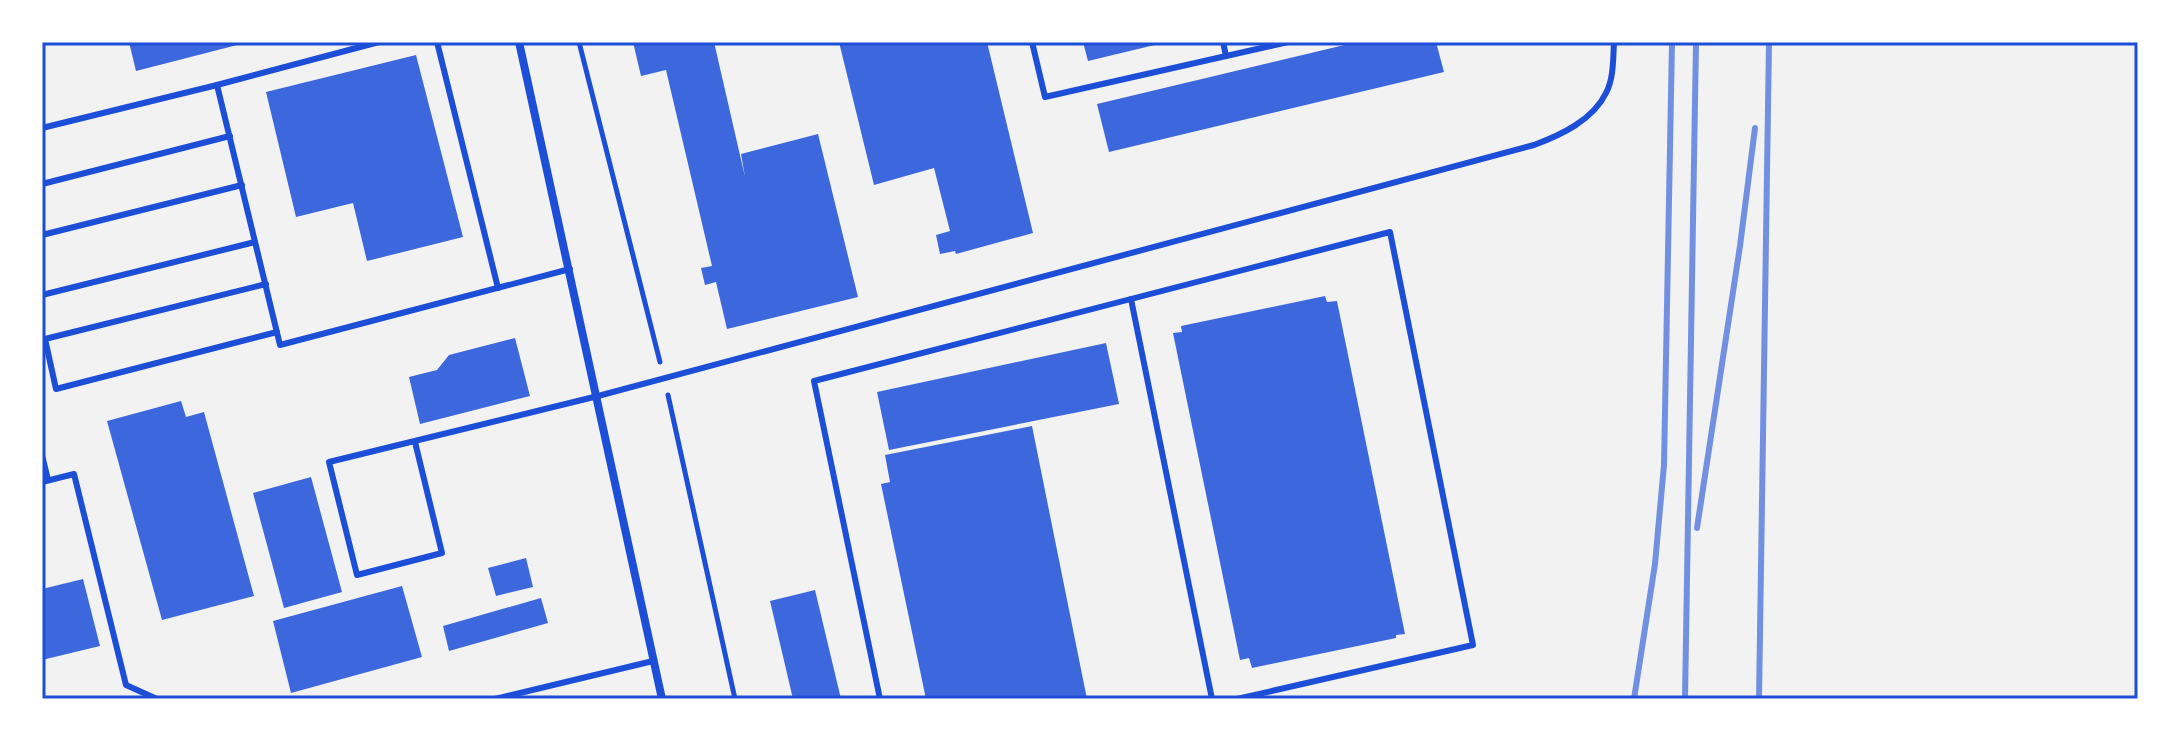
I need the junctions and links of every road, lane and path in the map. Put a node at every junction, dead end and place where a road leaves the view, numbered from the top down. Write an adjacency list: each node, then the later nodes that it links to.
1 (379, 42): 9 (lane)
2 (437, 42): 18 (lane)
3 (519, 42): 16 (street)
4 (1032, 42): 8 (lane)
5 (1223, 42): 8 (lane)
6 (1288, 42): 8 (lane)
7 (1614, 42): 22 (lane)
8 (1226, 56)
9 (217, 85): 10 (lane); 11 (lane)
10 (42, 128)
11 (230, 136): 12 (lane); 13 (lane)
12 (42, 184)
13 (242, 185): 14 (lane); 15 (lane)
14 (42, 235)
15 (255, 242): 17 (lane); 19 (lane)
16 (570, 269): 18 (lane); 22 (street)
17 (266, 284): 21 (lane); 21 (lane)
18 (498, 288): 21 (lane)
19 (42, 295)
20 (1131, 299): 30 (lane); 31 (lane); 32 (lane)
21 (277, 332)
22 (598, 396): 23 (lane); 26 (street)
23 (415, 442): 23 (lane)
24 (42, 455): 25 (lane)
25 (45, 481): 27 (lane)
26 (653, 661): 28 (lane); 29 (street)
27 (157, 699)
28 (495, 699)
29 (662, 699)
30 (880, 699)
31 (1212, 699)
32 (1237, 699)

